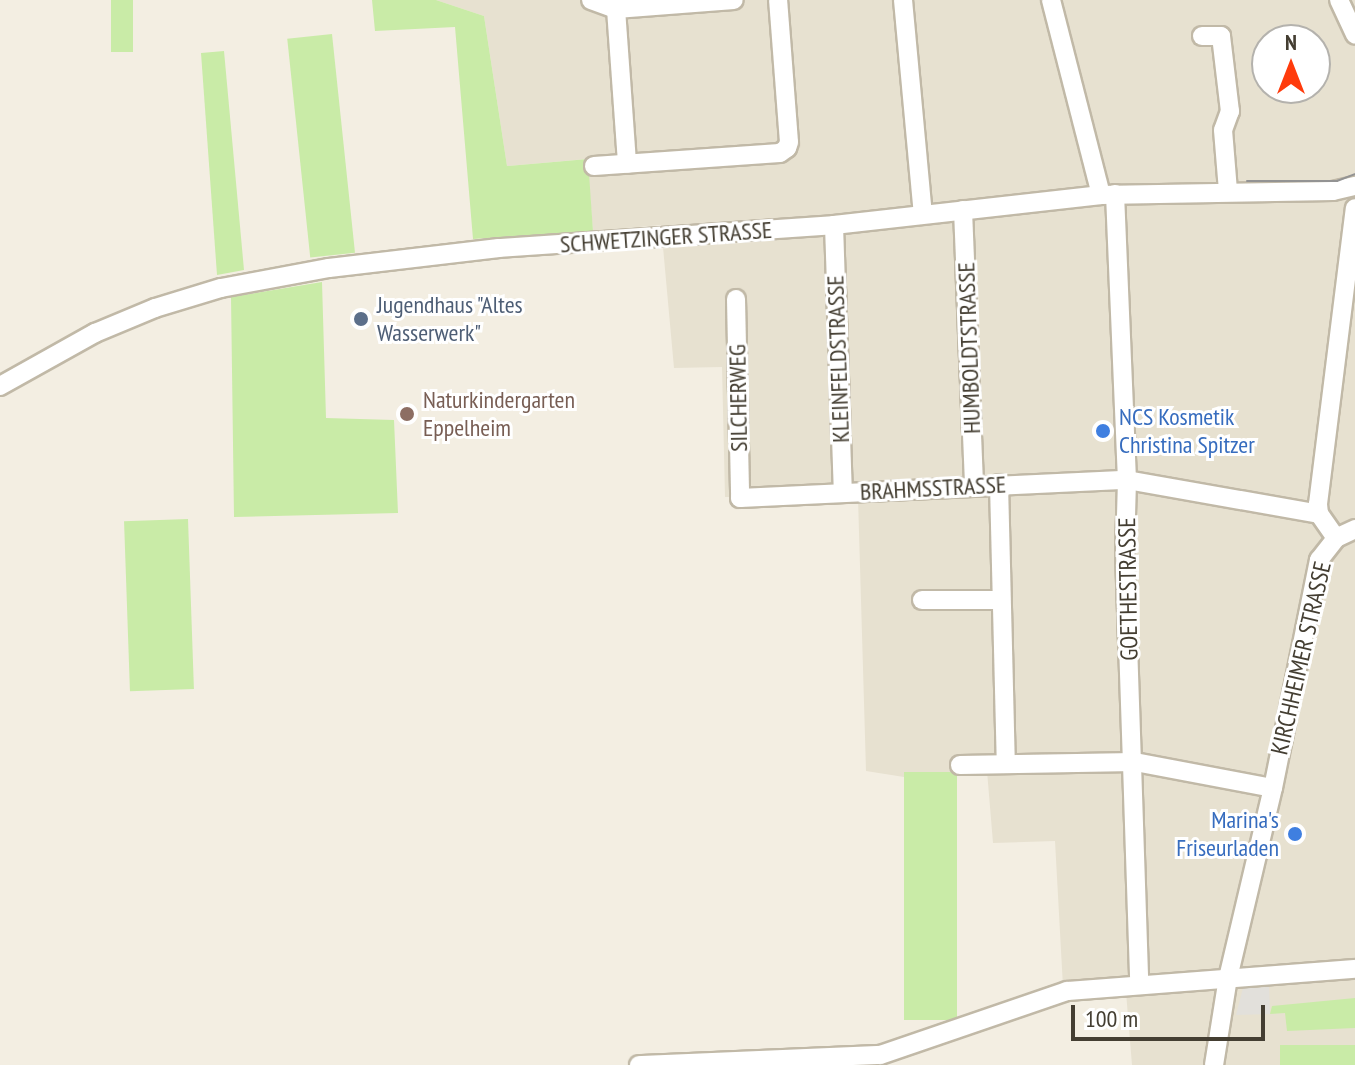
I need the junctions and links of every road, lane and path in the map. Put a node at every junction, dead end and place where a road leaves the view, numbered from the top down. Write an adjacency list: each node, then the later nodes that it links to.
1 (591, 0): 7 (street)
2 (734, 0): 7 (street)
3 (778, 0): 10 (street)
4 (903, 0): 17 (street)
5 (1051, 0): 14 (street, GOETHESTRASSE)
6 (1339, 0): 8 (street)
7 (616, 9): 10 (street)
8 (1355, 34)
9 (1202, 36): 13 (street)
10 (627, 164): 11 (street)
11 (594, 166)
12 (1355, 186): 13 (street, SCHWETZINGER STRASSE)
13 (1228, 191): 14 (street, SCHWETZINGER STRASSE)
14 (1108, 195): 16 (street, SCHWETZINGER STRASSE); 21 (street, GOETHESTRASSE)
15 (1355, 208): 26 (street)
16 (963, 210): 17 (street, SCHWETZINGER STRASSE); 23 (street, HUMBOLDTSTRASSE)
17 (923, 214): 18 (street, SCHWETZINGER STRASSE)
18 (834, 225): 20 (street, SCHWETZINGER STRASSE); 24 (street, KLEINFELDSTRASSE)
19 (736, 299): 25 (street, SILCHERWEG)
20 (0, 386)
21 (1127, 480): 22 (street, BRAHMSSTRASSE); 26 (street, BRAHMSSTRASSE); 32 (street, GOETHESTRASSE)
22 (999, 484): 23 (street, BRAHMSSTRASSE); 30 (street)
23 (974, 485): 24 (street, BRAHMSSTRASSE)
24 (843, 493): 25 (street, BRAHMSSTRASSE)
25 (740, 498)
26 (1319, 514): 28 (street, KIRCHHEIMER STRASSE)
27 (1355, 529): 28 (street)
28 (1336, 538): 34 (street, KIRCHHEIMER STRASSE)
29 (922, 600): 30 (street)
30 (1001, 600): 31 (street)
31 (1006, 762): 32 (street); 33 (street)
32 (1135, 762): 34 (street); 37 (street, GOETHESTRASSE)
33 (960, 765)
34 (1273, 788): 36 (street, KIRCHHEIMER STRASSE)
35 (1355, 969): 36 (street)
36 (1228, 978): 37 (street); 40 (street, KIRCHHEIMER STRASSE)
37 (1139, 983): 38 (street)
38 (877, 1060): 39 (street)
39 (639, 1065)
40 (1214, 1065)

